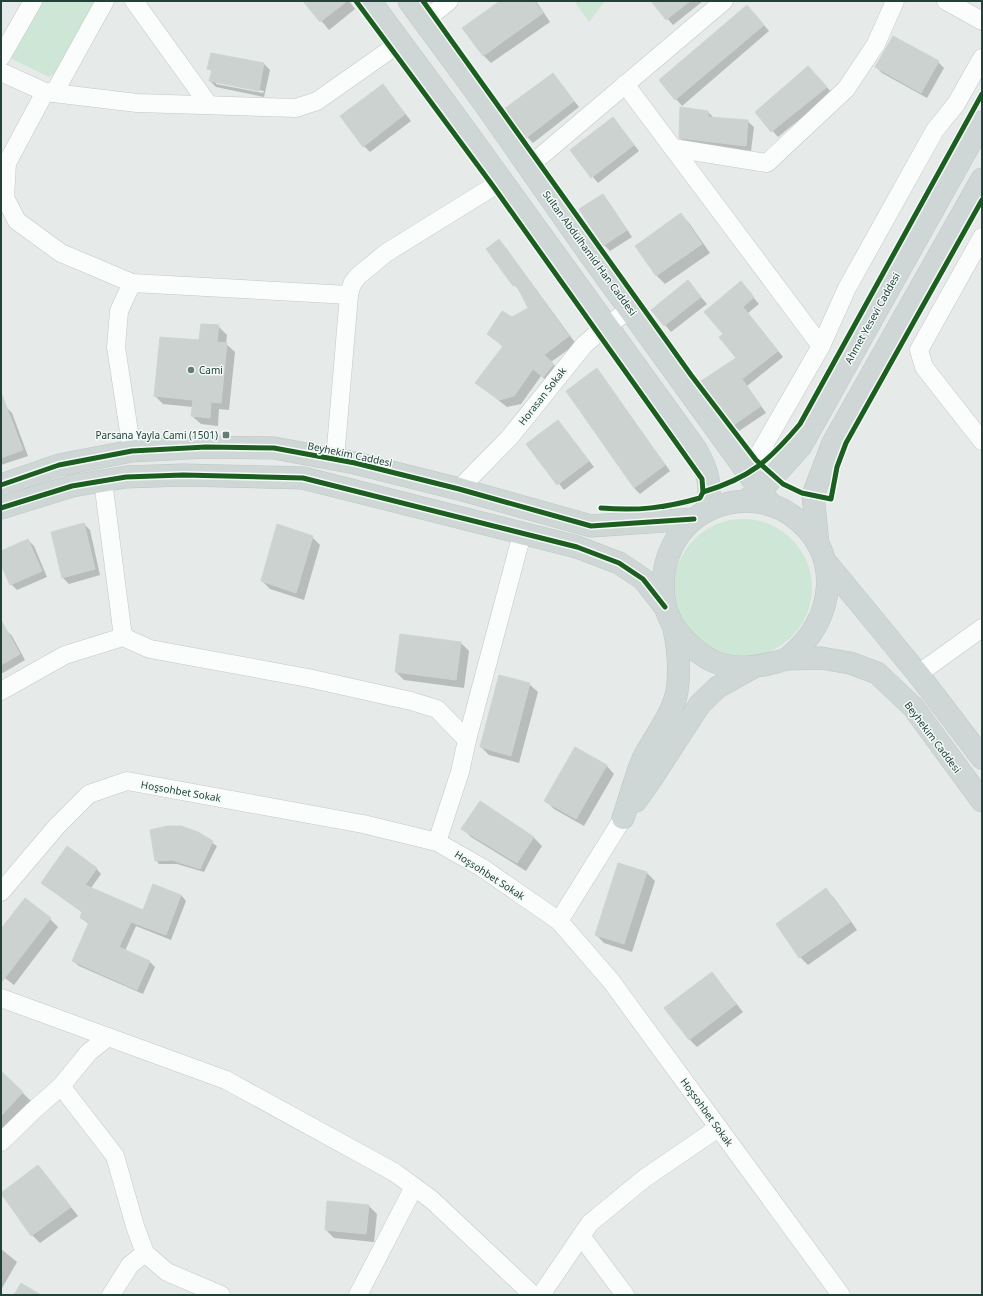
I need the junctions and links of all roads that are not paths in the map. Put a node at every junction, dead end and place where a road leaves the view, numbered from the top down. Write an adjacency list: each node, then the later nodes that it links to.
1 (32, 1): 13 (street)
2 (105, 1): 17 (street)
3 (134, 1): 18 (street)
4 (370, 1): 12 (main road)
5 (409, 1): 10 (main road, Sultan Abdülhamid Han Caddesi)
6 (449, 1): 10 (street)
7 (724, 1): 16 (street)
8 (895, 1): 20 (street)
9 (946, 1): 11 (street)
10 (424, 21): 21 (main road, Sultan Abdülhamid Han Caddesi)
11 (982, 21)
12 (401, 42): 18 (street); 23 (main road)
13 (1, 57)
14 (982, 58): 29 (street)
15 (1, 72): 17 (street)
16 (625, 84): 20 (street); 21 (street)
17 (50, 93): 18 (street); 25 (street)
18 (209, 105)
19 (982, 122): 38 (main road, Ahmet Yesevi Caddesi)
20 (673, 148): 29 (street)
21 (528, 167): 27 (main road, Sultan Abdülhamid Han Caddesi)
22 (982, 179): 42 (main road)
23 (502, 181): 26 (street); 28 (main road)
24 (982, 237): 31 (street)
25 (132, 283): 26 (street); 33 (street)
26 (349, 295): 34 (street)
27 (630, 310): 28 (street, Horasan Sokak); 30 (main road, Sultan Abdülhamid Han Caddesi)
28 (607, 325): 32 (main road); 37 (street, Horasan Sokak)
29 (821, 346): 38 (street)
30 (716, 428): 32 (main road); 38 (main road, Sultan Abdülhamid Han Caddesi)
31 (982, 441)
32 (692, 444): 40 (main road)
33 (132, 451): 34 (main road, Beyhekim Caddesi); 36 (main road, Beyhekim Caddesi)
34 (335, 459): 37 (main road, Beyhekim Caddesi)
35 (103, 481): 39 (main road); 41 (main road); 46 (street)
36 (1, 485)
37 (458, 488): 40 (main road, Beyhekim Caddesi)
38 (756, 492): 40 (main road); 42 (main road)
39 (1, 508)
40 (700, 515): 43 (main road)
41 (522, 534): 43 (main road); 51 (street)
42 (822, 552): 47 (main road); 49 (main road)
43 (665, 607): 44 (main road)
44 (674, 628): 48 (main road); 54 (main road)
45 (982, 628): 49 (street)
46 (123, 637): 50 (street); 51 (street)
47 (788, 659): 48 (main road, Beyhekim Caddesi); 53 (main road, Beyhekim Caddesi)
48 (752, 668): 54 (main road)
49 (918, 674): 52 (main road)
50 (1, 691)
51 (468, 740): 55 (street)
52 (982, 758)
53 (982, 802)
54 (623, 818): 57 (street)
55 (437, 842): 56 (street, Hoşsohbet Sokak); 57 (street, Hoşsohbet Sokak)
56 (1, 892)
57 (559, 921): 61 (street, Hoşsohbet Sokak)
58 (1, 998): 59 (street)
59 (108, 1037): 60 (street); 63 (street)
60 (61, 1086): 62 (street); 65 (street)
61 (718, 1128): 64 (street); 72 (street, Hoşsohbet Sokak)
62 (1, 1142)
63 (414, 1187): 68 (street); 69 (street)
64 (581, 1236): 70 (street); 71 (street)
65 (145, 1253): 66 (street); 67 (street)
66 (111, 1295)
67 (221, 1295)
68 (358, 1295)
69 (533, 1295)
70 (541, 1295)
71 (626, 1295)
72 (841, 1295)

